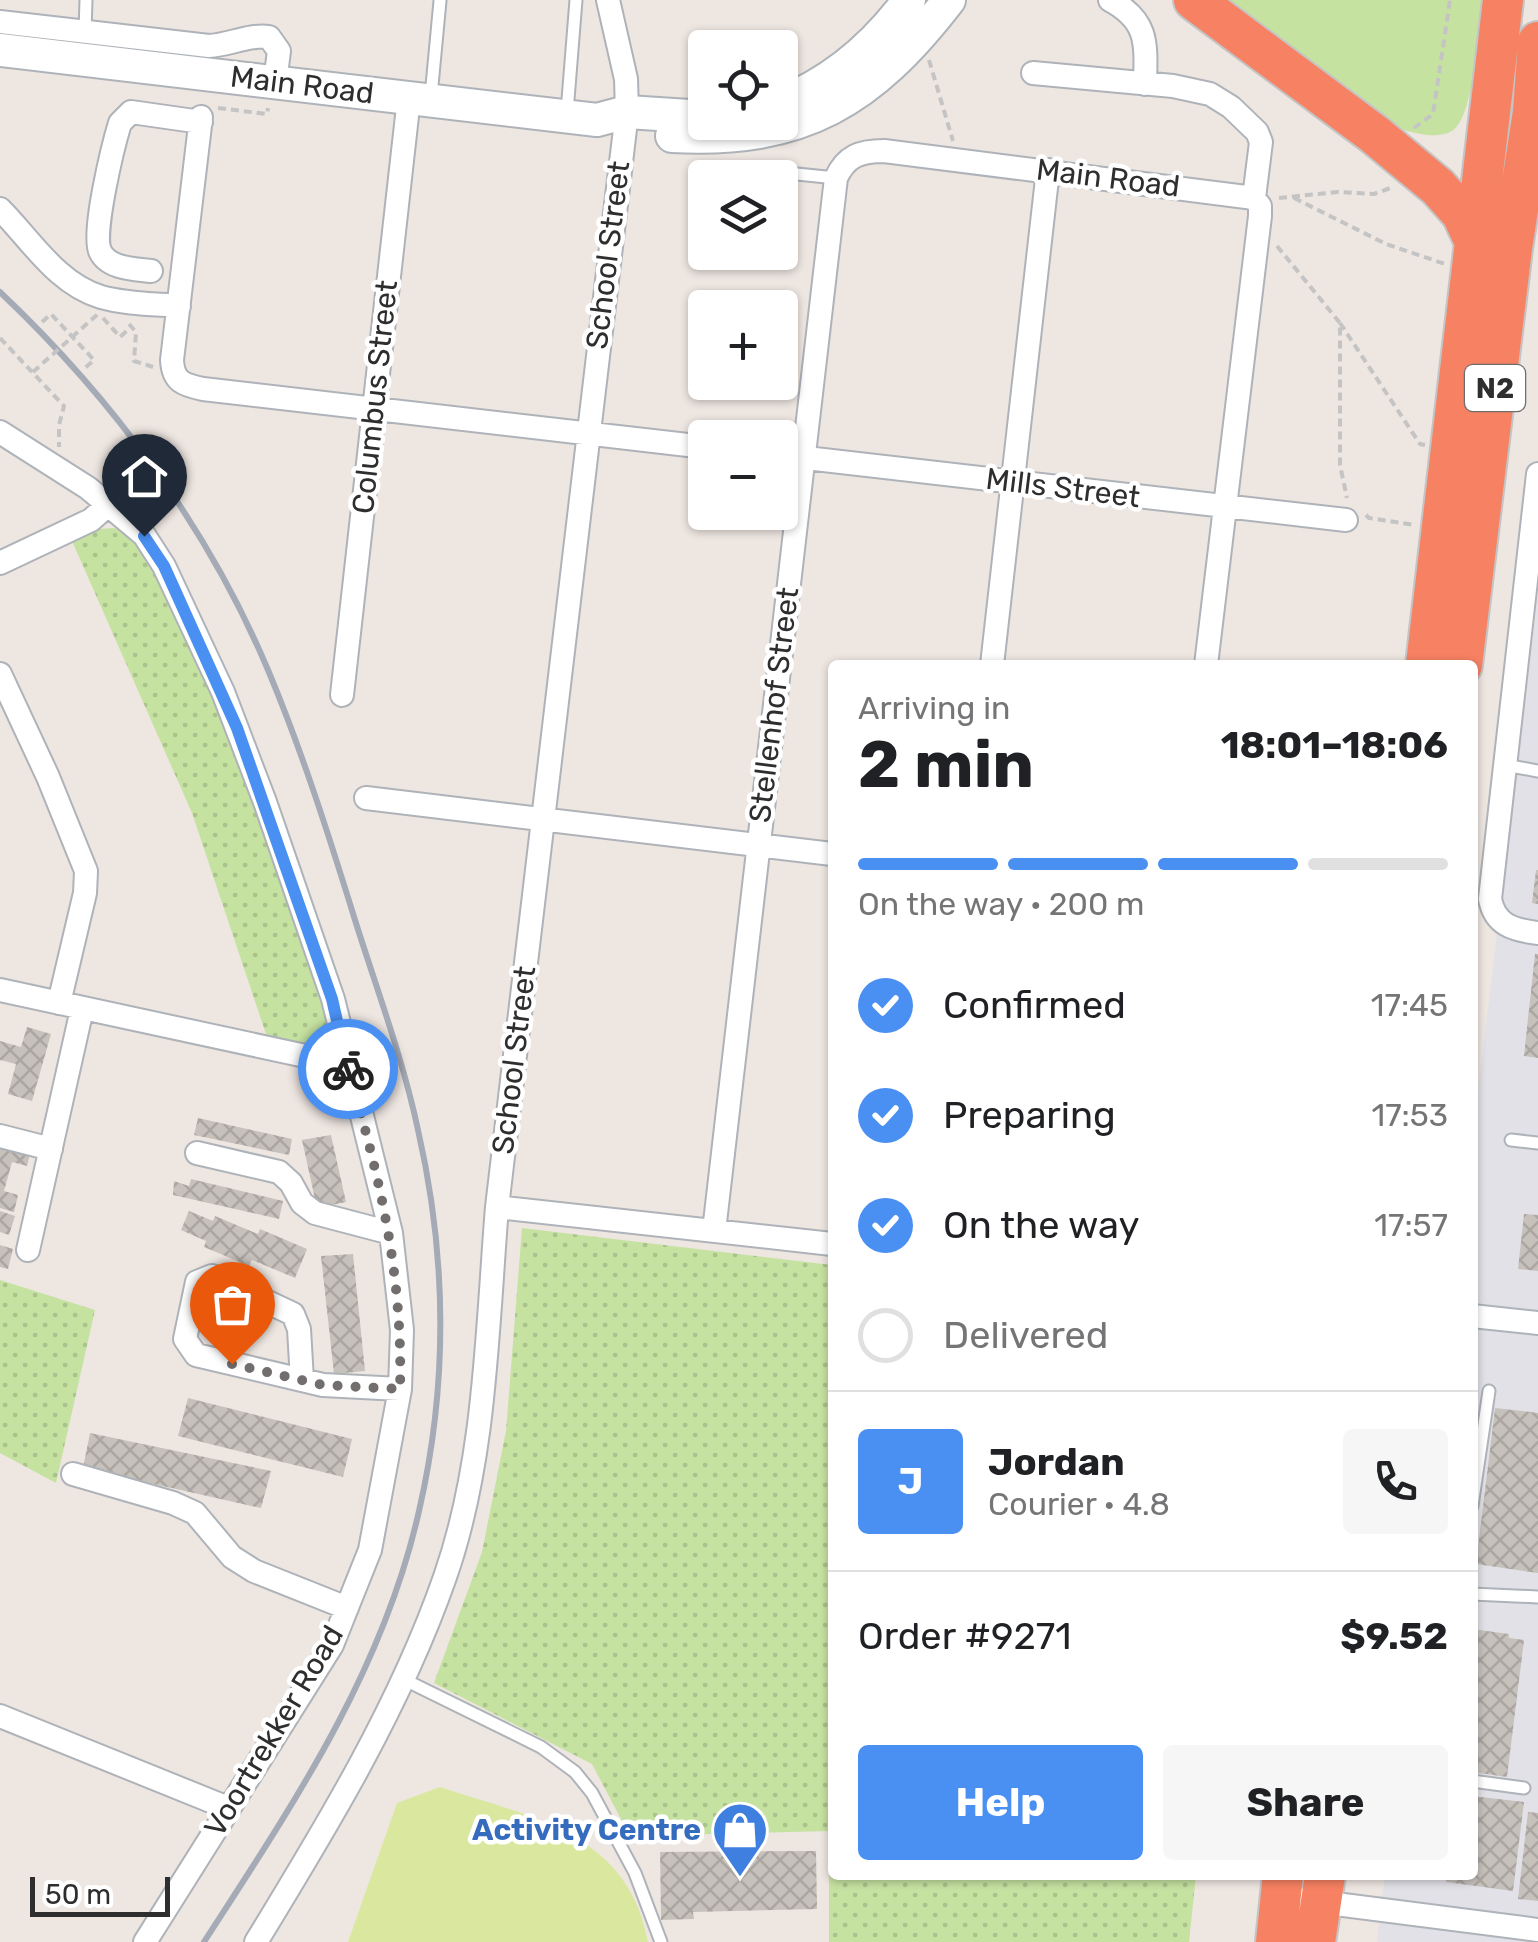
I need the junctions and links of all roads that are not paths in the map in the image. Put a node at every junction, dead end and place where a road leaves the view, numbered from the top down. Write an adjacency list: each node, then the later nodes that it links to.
1 (86, 0): 11 (lane)
2 (576, 0): 19 (lane)
3 (608, 0): 22 (street, School Street)
4 (910, 0): 17 (main road)
5 (949, 0): 22 (main road, Main Road)
6 (1110, 0): 15 (street)
7 (1194, 0): 24 (highway)
8 (1503, 0): 23 (highway, N2)
9 (440, 2): 18 (lane)
10 (0, 22): 11 (street)
11 (84, 32): 16 (street)
12 (1538, 42): 21 (highway, N2)
13 (0, 50): 16 (main road, Main Road)
14 (1033, 72): 15 (street)
15 (1146, 84): 28 (street)
16 (272, 90): 18 (main road, Main Road)
17 (798, 96)
18 (420, 99): 19 (main road, Main Road); 34 (street, Columbus Street)
19 (567, 116): 22 (main road, Main Road)
20 (688, 118): 22 (main road, Main Road)
21 (1536, 119): 31 (highway, N2)
22 (618, 121): 37 (street, School Street)
23 (1488, 131): 24 (highway); 31 (highway, N2)
24 (1395, 148): 31 (highway)
25 (1048, 170): 27 (street, Main Road); 28 (street, Main Road); 41 (street)
26 (798, 174): 27 (lane)
27 (836, 178): 35 (street, Stellenhof Street)
28 (1257, 207): 43 (street)
29 (0, 209): 33 (street)
30 (1538, 216): 31 (highway)
31 (1487, 253): 50 (highway, N2); 51 (highway, N2)
32 (151, 271): 33 (street)
33 (180, 306): 34 (street)
34 (373, 409): 37 (street); 53 (street, Columbus Street)
35 (797, 420)
36 (0, 432): 42 (street, Voortrekker Road)
37 (586, 433): 38 (street); 57 (street, School Street)
38 (688, 445)
39 (798, 457): 41 (street, Mills Street)
40 (1538, 474): 46 (street)
41 (1013, 482): 43 (street, Mills Street); 48 (street)
42 (109, 504): 47 (street); 63 (street, Voortrekker Road)
43 (1224, 506): 44 (street, Mills Street); 49 (street)
44 (1346, 520)
45 (785, 530): 58 (street, Stellenhof Street)
46 (1534, 540): 54 (street)
47 (0, 562)
48 (993, 660)
49 (1207, 660)
50 (1427, 660)
51 (1462, 660)
52 (0, 674): 62 (street)
53 (342, 695)
54 (1504, 766): 55 (lane); 60 (street)
55 (1538, 771)
56 (366, 798): 57 (street)
57 (542, 822): 58 (street); 69 (street, School Street)
58 (758, 846): 59 (street); 70 (street, Stellenhof Street)
59 (828, 854)
60 (1535, 933)
61 (0, 990): 62 (street)
62 (70, 1006): 63 (street); 67 (street)
63 (347, 1065): 71 (street, Voortrekker Road)
64 (0, 1136): 67 (street)
65 (1511, 1140): 66 (lane)
66 (1538, 1143)
67 (50, 1149): 73 (street)
68 (196, 1152): 71 (street)
69 (497, 1207): 70 (street); 84 (street, School Street)
70 (714, 1231): 72 (street)
71 (391, 1233): 77 (street, Voortrekker Road)
72 (828, 1244)
73 (28, 1250)
74 (1478, 1317): 75 (street)
75 (1538, 1324)
76 (302, 1380): 76 (street); 77 (street)
77 (400, 1389): 83 (street, Voortrekker Road)
78 (1489, 1391): 79 (lane)
79 (1478, 1465)
80 (72, 1474): 83 (street)
81 (1478, 1594): 82 (lane)
82 (1538, 1597)
83 (347, 1608): 88 (street, Voortrekker Road)
84 (402, 1679): 93 (street, School Street); 94 (lane)
85 (0, 1716): 88 (street)
86 (1478, 1782): 87 (lane)
87 (1524, 1788)
88 (228, 1808): 92 (street, Voortrekker Road)
89 (1282, 1886): 90 (street); 95 (highway)
90 (1323, 1888): 91 (street); 96 (highway)
91 (1538, 1930)
92 (145, 1942)
93 (256, 1942)
94 (661, 1942)
95 (1276, 1942)
96 (1315, 1942)

